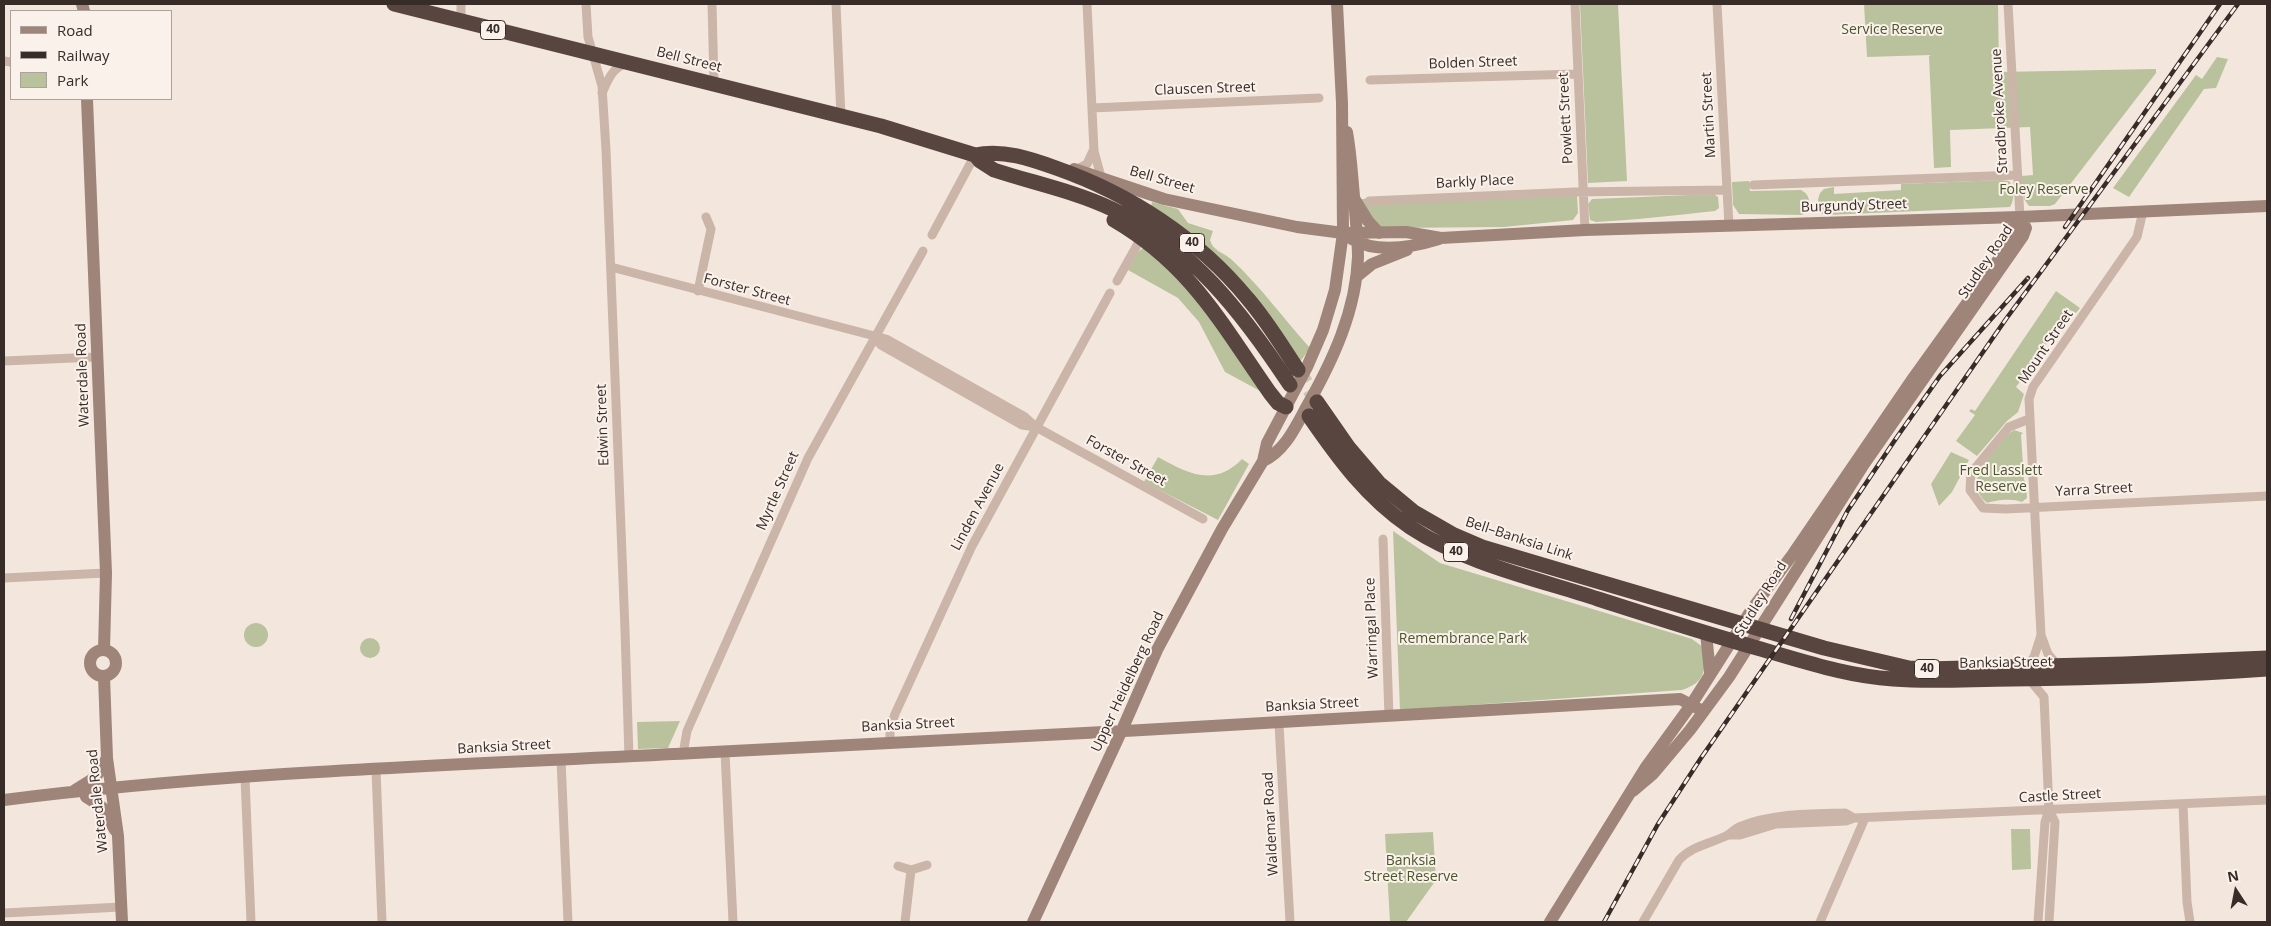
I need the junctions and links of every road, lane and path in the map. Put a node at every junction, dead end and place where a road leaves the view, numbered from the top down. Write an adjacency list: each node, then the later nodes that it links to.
1 (394, 4): 11 (highway, Bell Street / 40)
2 (460, 4): 11 (street)
3 (586, 4): 12 (street, Edwin Street)
4 (712, 4): 16 (street)
5 (836, 4): 22 (street)
6 (1087, 4): 21 (street)
7 (1338, 4): 20 (street, Upper Heidelberg Road)
8 (1575, 4): 14 (street, Powlett Street)
9 (1717, 4): 30 (street, Martin Street)
10 (2008, 4): 27 (street, Stradbroke Avenue)
11 (461, 22): 12 (highway, Bell Street / 40)
12 (593, 53): 13 (highway, Bell Street / 40); 17 (street, Edwin Street)
13 (631, 63): 16 (highway, Bell Street / 40); 17 (street)
14 (1577, 74): 15 (street, Bolden Street); 32 (street, Powlett Street)
15 (1370, 80)
16 (714, 83): 22 (highway, Bell Street / 40)
17 (602, 93): 51 (street, Edwin Street)
18 (1319, 98): 21 (street, Clauscen Street)
19 (87, 100): 57 (street, Waterdale Road)
20 (1342, 103): 33 (street, Upper Heidelberg Road); 36 (street, Upper Heidelberg Road)
21 (1092, 108): 23 (street)
22 (841, 117): 24 (highway, Bell Street / 40)
23 (1094, 151): 26 (street); 28 (street)
24 (975, 154): 25 (highway, Bell Street / 40); 31 (highway, Bell Street / 40); 45 (street)
25 (1047, 165): 26 (street, Bell Street); 59 (highway, 40)
26 (1077, 169): 28 (street, Bell Street)
27 (2017, 175): 29 (street, Burgundy Street); 39 (street, Stradbroke Avenue)
28 (1101, 177): 41 (street, Bell Street)
29 (1752, 186)
30 (1726, 190): 32 (street); 40 (street, Martin Street)
31 (1070, 193): 46 (highway); 60 (highway, 40)
32 (1583, 193): 34 (street, Barkly Place); 42 (street, Powlett Street)
33 (1354, 198): 44 (street); 47 (street, Upper Heidelberg Road)
34 (1369, 201)
35 (2267, 206): 37 (street, Burgundy Street)
36 (1343, 211): 41 (street); 43 (street, Upper Heidelberg Road)
37 (2143, 211): 39 (street, Burgundy Street); 63 (street, Mount Street)
38 (706, 217): 54 (street)
39 (2020, 217): 40 (street, Burgundy Street); 74 (street, Studley Road); 74 (street, Studley Road)
40 (1729, 226): 42 (street, Burgundy Street)
41 (1310, 229): 43 (street, Bell Street)
42 (1585, 230): 48 (street, Burgundy Street)
43 (1343, 233): 47 (street, Burgundy Street); 59 (street, Upper Heidelberg Road)
44 (1378, 233): 47 (street, Burgundy Street); 48 (street, Burgundy Street)
45 (932, 235)
46 (1141, 238): 53 (street); 61 (highway)
47 (1357, 238): 49 (street, Burgundy Street); 52 (street, Upper Heidelberg Road)
48 (1441, 238): 49 (street, Burgundy Street)
49 (1421, 244): 52 (street)
50 (923, 251): 56 (street, Myrtle Street)
51 (611, 267): 54 (street, Forster Street); 96 (street, Edwin Street)
52 (1356, 277): 62 (street, Upper Heidelberg Road)
53 (1117, 281)
54 (698, 291): 56 (street, Forster Street)
55 (1110, 293): 64 (street, Linden Avenue)
56 (875, 338): 64 (street, Forster Street); 95 (street, Myrtle Street)
57 (97, 358): 58 (street); 72 (street, Waterdale Road)
58 (4, 361)
59 (1303, 369): 61 (street, Upper Heidelberg Road)
60 (1290, 385)
61 (1288, 406): 62 (street); 65 (street, Upper Heidelberg Road)
62 (1309, 410): 66 (street, Upper Heidelberg Road); 75 (highway, Bell–Banksia Link / 40); 76 (highway, 40)
63 (2029, 419): 69 (street, Mount Street); 69 (street, Yarra Street)
64 (1036, 427): 70 (street, Forster Street); 93 (street, Linden Avenue)
65 (1270, 436): 66 (street); 67 (street, Upper Heidelberg Road)
66 (1289, 438): 67 (street, Upper Heidelberg Road)
67 (1263, 461): 92 (street, Upper Heidelberg Road)
68 (2267, 496): 69 (street, Yarra Street)
69 (2034, 508): 77 (street, Mount Street)
70 (1203, 519)
71 (1384, 539): 90 (street, Warringal Place)
72 (106, 573): 73 (street); 80 (street, Waterdale Road)
73 (4, 578)
74 (1780, 584): 75 (street, Studley Road)
75 (1755, 628): 78 (street, Studley Road); 79 (street, Studley Road); 85 (highway, Banksia Street / 40)
76 (1706, 633): 78 (highway, 40); 84 (street)
77 (2040, 635): 83 (street, Mount Street); 85 (street, Mount Street)
78 (1733, 641): 79 (highway, 40); 84 (street, Studley Road)
79 (1754, 647): 85 (highway, Banksia Street / 40); 89 (street, Studley Road)
80 (104, 650): 86 (street); 86 (street)
81 (2267, 658): 83 (highway, Banksia Street / 40)
82 (2267, 669): 83 (highway, Banksia Street / 40)
83 (2058, 672): 85 (highway, Banksia Street / 40); 87 (street)
84 (1710, 673): 88 (street, Studley Road)
85 (2027, 673): 87 (street)
86 (104, 676): 97 (street, Waterdale Road)
87 (2044, 697): 109 (street)
88 (1690, 705): 89 (street, Banksia Street); 90 (street, Banksia Street); 103 (street, Studley Road)
89 (1703, 711): 103 (street, Studley Road)
90 (1389, 717): 91 (street, Banksia Street)
91 (1278, 724): 92 (street, Banksia Street); 124 (street, Waldemar Road)
92 (1122, 730): 93 (street, Banksia Street); 123 (street, Upper Heidelberg Road)
93 (890, 743): 94 (street, Banksia Street)
94 (725, 752): 95 (street, Banksia Street); 121 (street)
95 (683, 754): 96 (street, Banksia Street)
96 (628, 757): 98 (street, Banksia Street)
97 (106, 758): 101 (street, Waterdale Road); 102 (street)
98 (561, 760): 99 (street, Banksia Street); 120 (street)
99 (376, 770): 100 (street, Banksia Street); 119 (street)
100 (245, 778): 101 (street, Banksia Street); 118 (street)
101 (112, 787): 102 (street, Banksia Street); 104 (street, Banksia Street); 111 (street, Waterdale Road)
102 (73, 791): 105 (street, Banksia Street)
103 (1633, 791): 125 (street, Studley Road)
104 (86, 797): 108 (street, Banksia Street); 111 (street)
105 (4, 800)
106 (2267, 800): 107 (street, Castle Street)
107 (2182, 804): 109 (street, Castle Street); 130 (street)
108 (4, 807)
109 (2050, 810): 110 (street, Castle Street); 128 (street); 129 (street)
110 (1865, 818): 126 (street, Castle Street); 127 (street)
111 (118, 836): 115 (street, Waterdale Road)
112 (926, 865): 114 (street)
113 (898, 866): 114 (street)
114 (911, 870): 122 (street)
115 (121, 906): 116 (street); 117 (street, Waterdale Road)
116 (4, 913)
117 (122, 922)
118 (251, 922)
119 (382, 922)
120 (568, 922)
121 (733, 922)
122 (905, 922)
123 (1033, 922)
124 (1290, 922)
125 (1550, 922)
126 (1643, 922)
127 (1820, 922)
128 (2038, 922)
129 (2048, 922)
130 (2190, 922)

